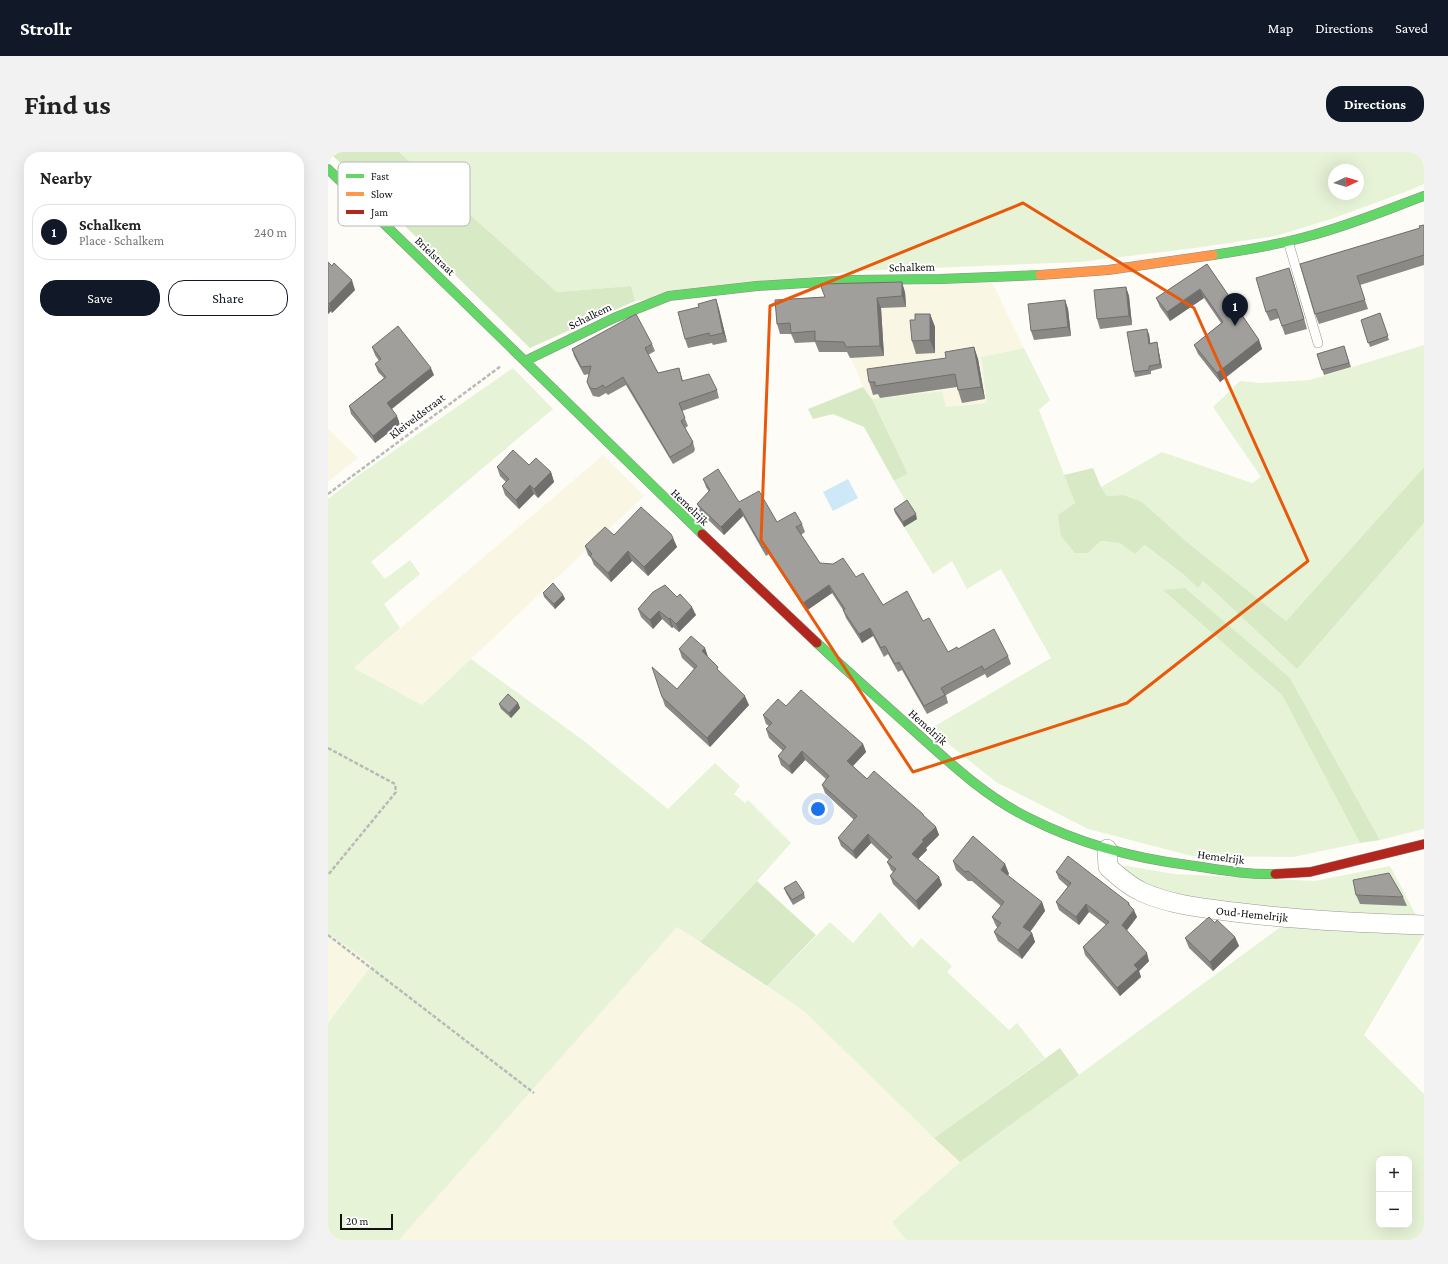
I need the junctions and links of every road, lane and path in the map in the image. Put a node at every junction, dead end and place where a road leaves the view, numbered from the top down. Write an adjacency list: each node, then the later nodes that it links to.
1 (328, 169): 2 (street, Brielstraat)
2 (338, 179)
3 (1424, 196): 5 (street, Schalkem)
4 (387, 226): 7 (street, Brielstraat)
5 (1288, 242): 6 (lane); 8 (street, Schalkem)
6 (1318, 343)
7 (518, 354): 8 (street, Brielstraat); 9 (path, Kleiveldstraat)
8 (525, 361): 12 (street, Hemelrijk)
9 (328, 494)
10 (328, 748): 13 (path)
11 (1424, 844): 12 (street, Hemelrijk)
12 (1107, 849): 14 (street, Oud-Hemelrijk)
13 (328, 875)
14 (1424, 925)
15 (328, 935): 16 (path)
16 (534, 1093)

